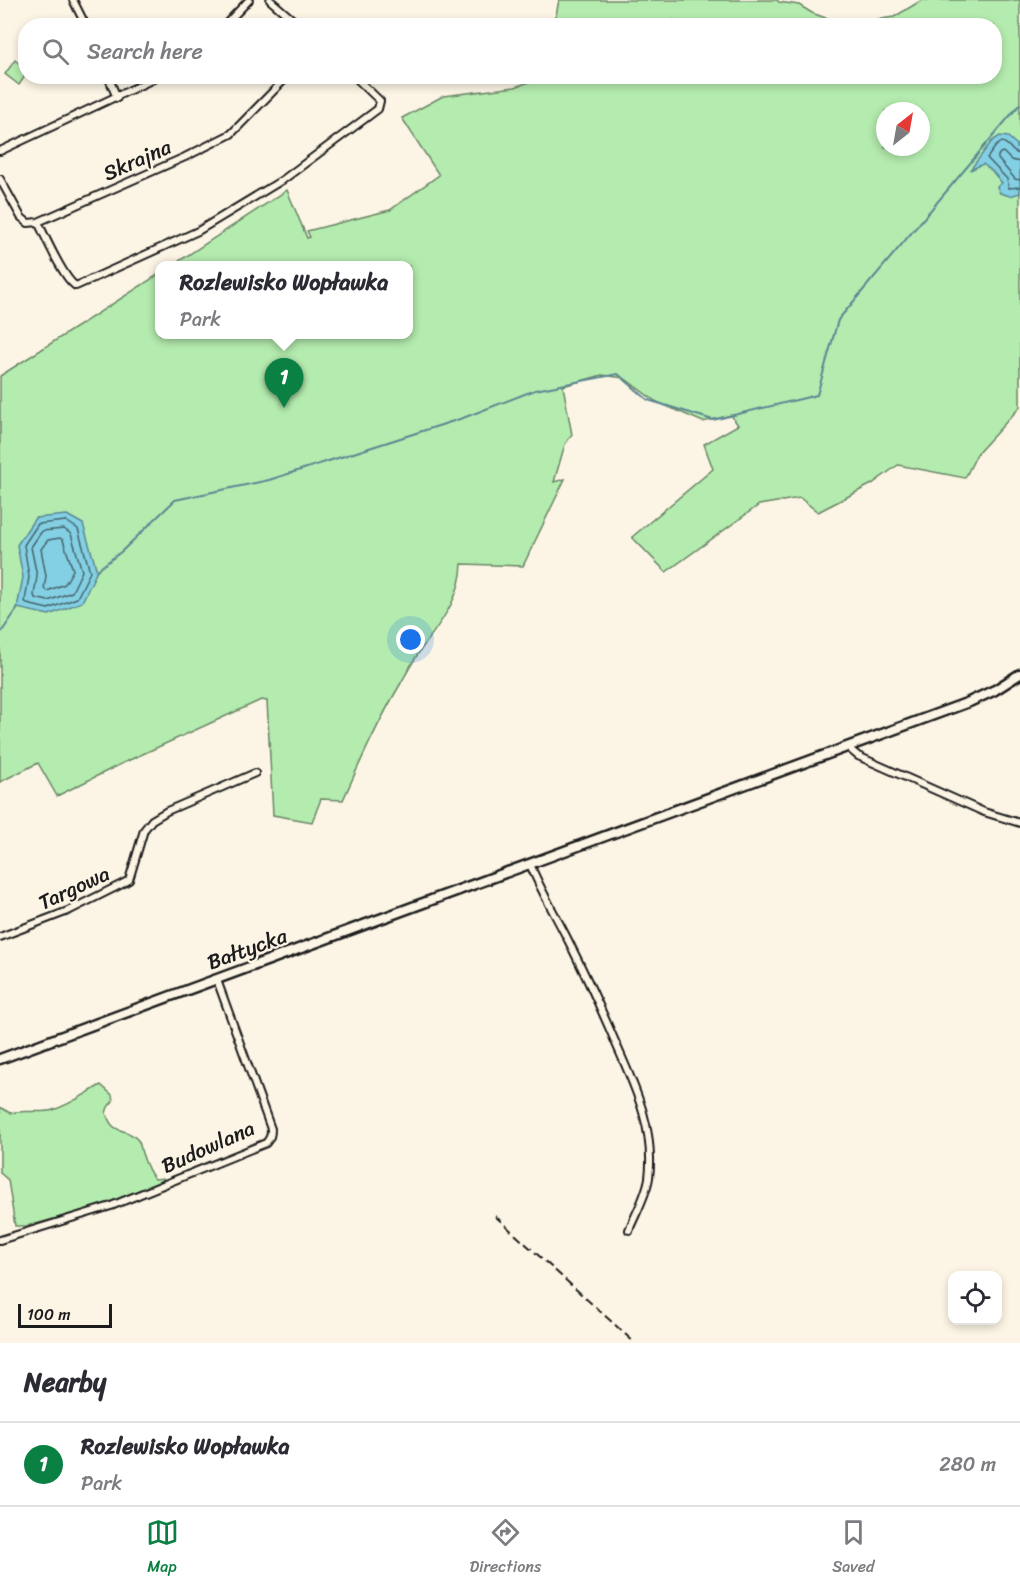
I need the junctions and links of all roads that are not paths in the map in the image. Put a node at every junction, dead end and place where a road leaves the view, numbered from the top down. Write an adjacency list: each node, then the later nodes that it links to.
1 (73, 0): 4 (street)
2 (270, 0): 6 (street)
3 (245, 1): 5 (street)
4 (82, 18)
5 (231, 18)
6 (291, 18)
7 (111, 84): 11 (street)
8 (144, 84): 11 (street)
9 (280, 84): 14 (street, Skrajna)
10 (362, 84): 14 (street)
11 (117, 98): 12 (street)
12 (0, 151)
13 (0, 179): 14 (street)
14 (38, 222)
15 (1020, 674): 16 (main road, Bałtycka)
16 (850, 746): 18 (street); 19 (main road, Bałtycka)
17 (255, 773): 20 (street, Targowa)
18 (1020, 823)
19 (530, 864): 21 (main road, Bałtycka); 23 (street)
20 (0, 937)
21 (217, 980): 22 (main road, Bałtycka); 24 (street, Budowlana)
22 (0, 1059)
23 (629, 1230)
24 (0, 1240)

